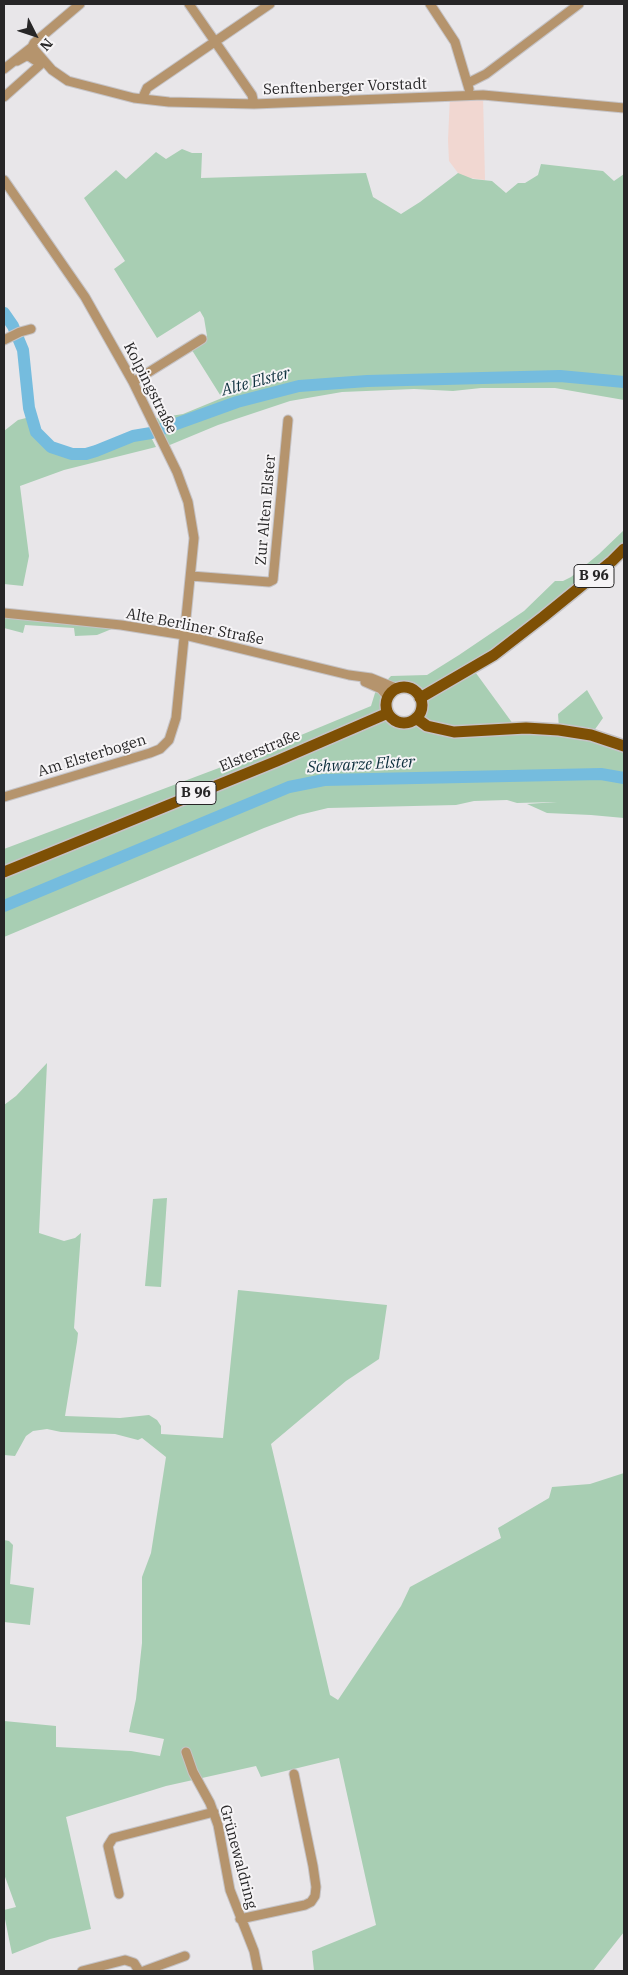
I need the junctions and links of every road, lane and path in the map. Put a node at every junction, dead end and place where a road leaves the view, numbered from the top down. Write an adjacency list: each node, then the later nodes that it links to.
1 (80, 4): 7 (street)
2 (189, 4): 6 (street)
3 (270, 4): 6 (street)
4 (430, 4): 9 (street)
5 (579, 4): 9 (street)
6 (215, 41): 12 (street); 13 (street)
7 (32, 47): 8 (street); 12 (street, Senftenberger Vorstadt)
8 (4, 71): 11 (street)
9 (468, 84): 10 (street)
10 (470, 96): 13 (street, Senftenberger Vorstadt); 14 (street, Senftenberger Vorstadt)
11 (4, 97)
12 (142, 99): 13 (street, Senftenberger Vorstadt)
13 (254, 104)
14 (624, 108)
15 (4, 180): 19 (street, Kolpingstraße)
16 (31, 329): 17 (street)
17 (12, 336)
18 (202, 339): 19 (street)
19 (133, 382): 22 (street, Kolpingstraße)
20 (288, 420): 22 (street, Zur Alten Elster)
21 (624, 549): 28 (main road, B 96)
22 (191, 576): 24 (street, Kolpingstraße)
23 (4, 613): 24 (street, Alte Berliner Straße)
24 (184, 636): 25 (street, Alte Berliner Straße); 32 (street, Am Elsterbogen)
25 (349, 675): 26 (street, Alte Berliner Straße); 27 (street, Alte Berliner Straße)
26 (398, 689): 27 (main road); 28 (main road)
27 (388, 697): 29 (main road)
28 (420, 698): 30 (main road)
29 (388, 713): 30 (main road); 33 (main road, Elsterstraße / B 96)
30 (416, 718): 31 (main road)
31 (624, 746)
32 (4, 797)
33 (4, 872)
34 (186, 1752): 36 (street, Grünewaldring)
35 (294, 1774): 38 (street)
36 (214, 1812): 37 (street); 38 (street, Grünewaldring)
37 (119, 1894)
38 (240, 1919): 43 (street, Grünewaldring)
39 (185, 1956): 42 (street)
40 (82, 1971): 41 (street)
41 (139, 1971)
42 (144, 1971)
43 (258, 1971)

